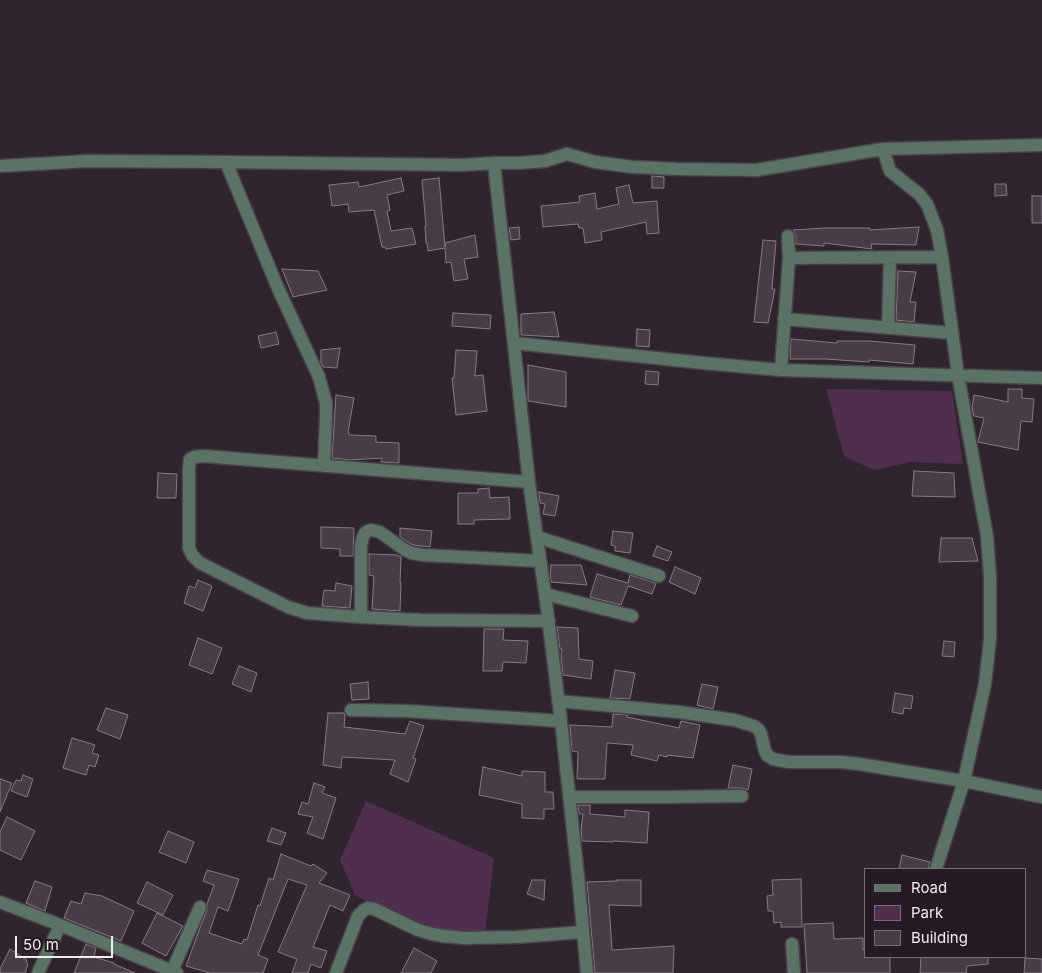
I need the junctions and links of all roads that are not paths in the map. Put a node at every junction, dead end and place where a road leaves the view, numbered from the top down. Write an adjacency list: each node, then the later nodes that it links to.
1 (1042, 145): 2 (street)
2 (883, 149): 4 (street); 9 (street)
3 (226, 162): 4 (street); 5 (street); 17 (street)
4 (494, 163): 13 (street)
5 (0, 166)
6 (788, 236): 7 (street)
7 (789, 258): 8 (street); 10 (street)
8 (890, 258): 9 (street); 11 (street)
9 (942, 258): 12 (street)
10 (784, 319): 11 (street); 14 (street)
11 (888, 328): 12 (street)
12 (952, 333): 15 (street)
13 (514, 343): 14 (street); 18 (street)
14 (781, 370): 15 (street)
15 (958, 375): 16 (street); 29 (street)
16 (1042, 378)
17 (324, 466): 18 (street); 24 (street)
18 (529, 482): 19 (street)
19 (537, 537): 20 (street); 21 (street)
20 (540, 561): 22 (street); 24 (street)
21 (659, 576)
22 (545, 594): 23 (street); 25 (street)
23 (632, 616)
24 (361, 618): 25 (street)
25 (549, 622): 26 (street)
26 (558, 701): 28 (street); 29 (street)
27 (351, 710): 28 (street)
28 (561, 721): 31 (street)
29 (964, 781): 32 (street); 33 (street)
30 (742, 796): 31 (street)
31 (569, 797): 37 (street)
32 (1042, 797)
33 (936, 868)
34 (0, 902): 36 (street)
35 (200, 907): 39 (street)
36 (60, 925): 39 (street); 40 (street)
37 (583, 932): 41 (street); 42 (street)
38 (792, 944): 43 (street)
39 (175, 972)
40 (38, 973)
41 (336, 973)
42 (586, 973)
43 (794, 973)

